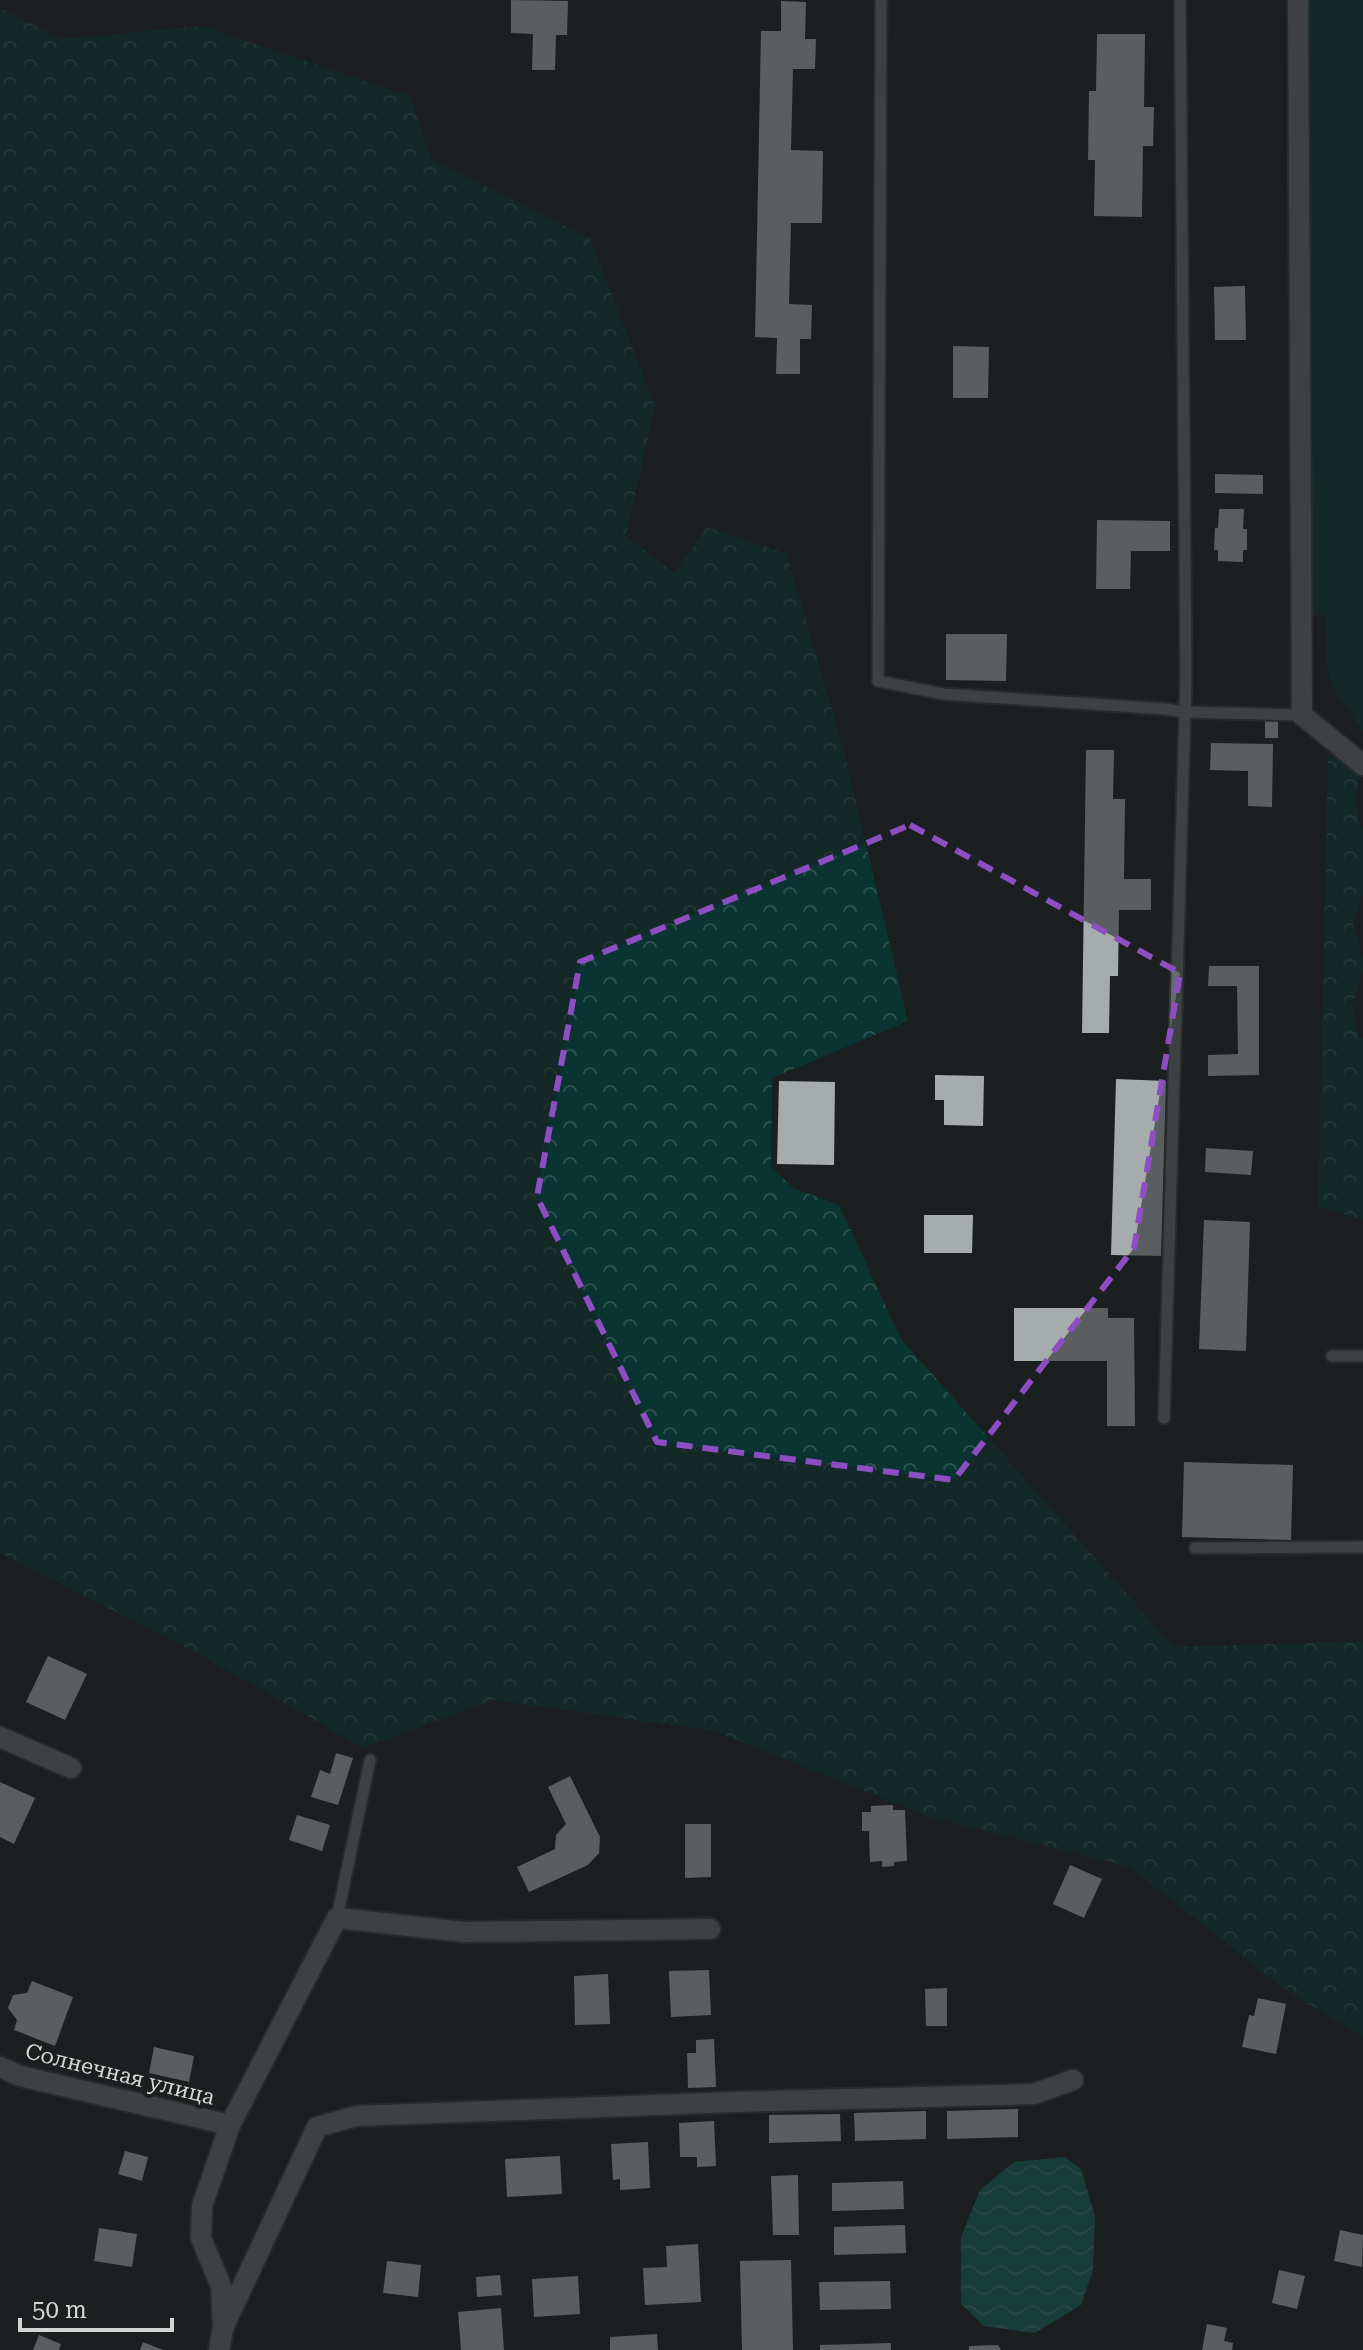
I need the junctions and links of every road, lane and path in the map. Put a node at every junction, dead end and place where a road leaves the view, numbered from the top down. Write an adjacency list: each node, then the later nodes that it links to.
1 (881, 0): 4 (lane)
2 (1180, 0): 4 (lane)
3 (1298, 0): 5 (street)
4 (1185, 712): 5 (lane); 9 (lane)
5 (1302, 715): 6 (street)
6 (1363, 765)
7 (1332, 1356): 8 (lane)
8 (1363, 1356)
9 (1164, 1418)
10 (1363, 1547): 11 (lane)
11 (1195, 1548)
12 (0, 1737): 14 (street)
13 (370, 1760): 15 (lane)
14 (71, 1768)
15 (337, 1918): 16 (street); 19 (street)
16 (710, 1929)
17 (0, 2067): 19 (street, Солнечная улица)
18 (1073, 2080): 20 (street)
19 (230, 2125): 20 (street)
20 (223, 2328): 21 (street)
21 (219, 2350)

